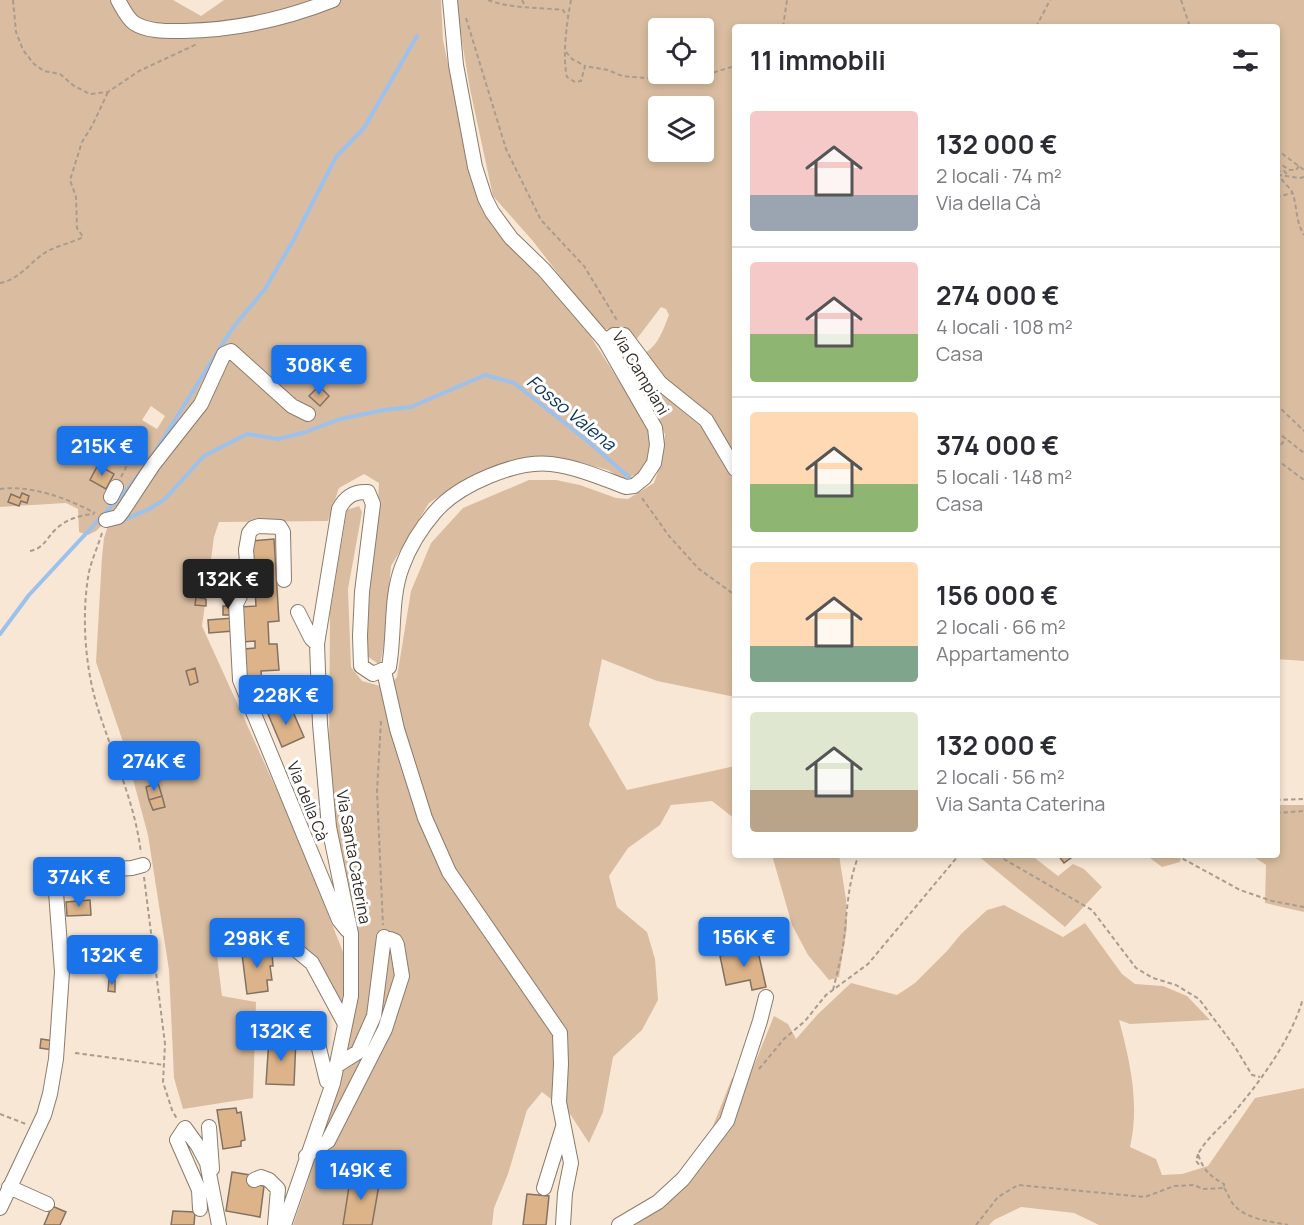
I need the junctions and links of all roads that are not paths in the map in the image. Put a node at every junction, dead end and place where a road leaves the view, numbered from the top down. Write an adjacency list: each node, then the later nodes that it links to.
1 (118, 0): 2 (street)
2 (333, 0)
3 (450, 0): 4 (street, Via Campiani)
4 (605, 341): 6 (street); 11 (street, Via Campiani)
5 (308, 414): 7 (street)
6 (732, 464)
7 (105, 524)
8 (284, 580): 13 (street, Via della Cà)
9 (298, 612): 10 (street)
10 (317, 644): 11 (street, Via Santa Caterina); 13 (street, Via Santa Caterina)
11 (384, 670): 21 (street)
12 (143, 865): 24 (street)
13 (351, 934): 16 (street, Via Santa Caterina)
14 (260, 939): 16 (street)
15 (766, 997): 34 (street)
16 (345, 1024): 18 (street, Via Santa Caterina)
17 (304, 1039): 19 (street)
18 (336, 1066): 19 (street, Via Santa Caterina); 22 (street)
19 (333, 1083): 22 (street, Via Santa Caterina)
20 (209, 1127): 26 (street)
21 (563, 1127): 25 (street); 33 (street)
22 (306, 1156): 32 (street, Via Santa Caterina)
23 (254, 1180): 31 (street)
24 (9, 1187): 27 (street); 28 (street)
25 (544, 1188)
26 (212, 1189): 29 (street); 30 (street)
27 (47, 1204)
28 (0, 1208)
29 (200, 1209)
30 (219, 1225)
31 (275, 1225)
32 (284, 1225)
33 (564, 1225)
34 (619, 1225)

